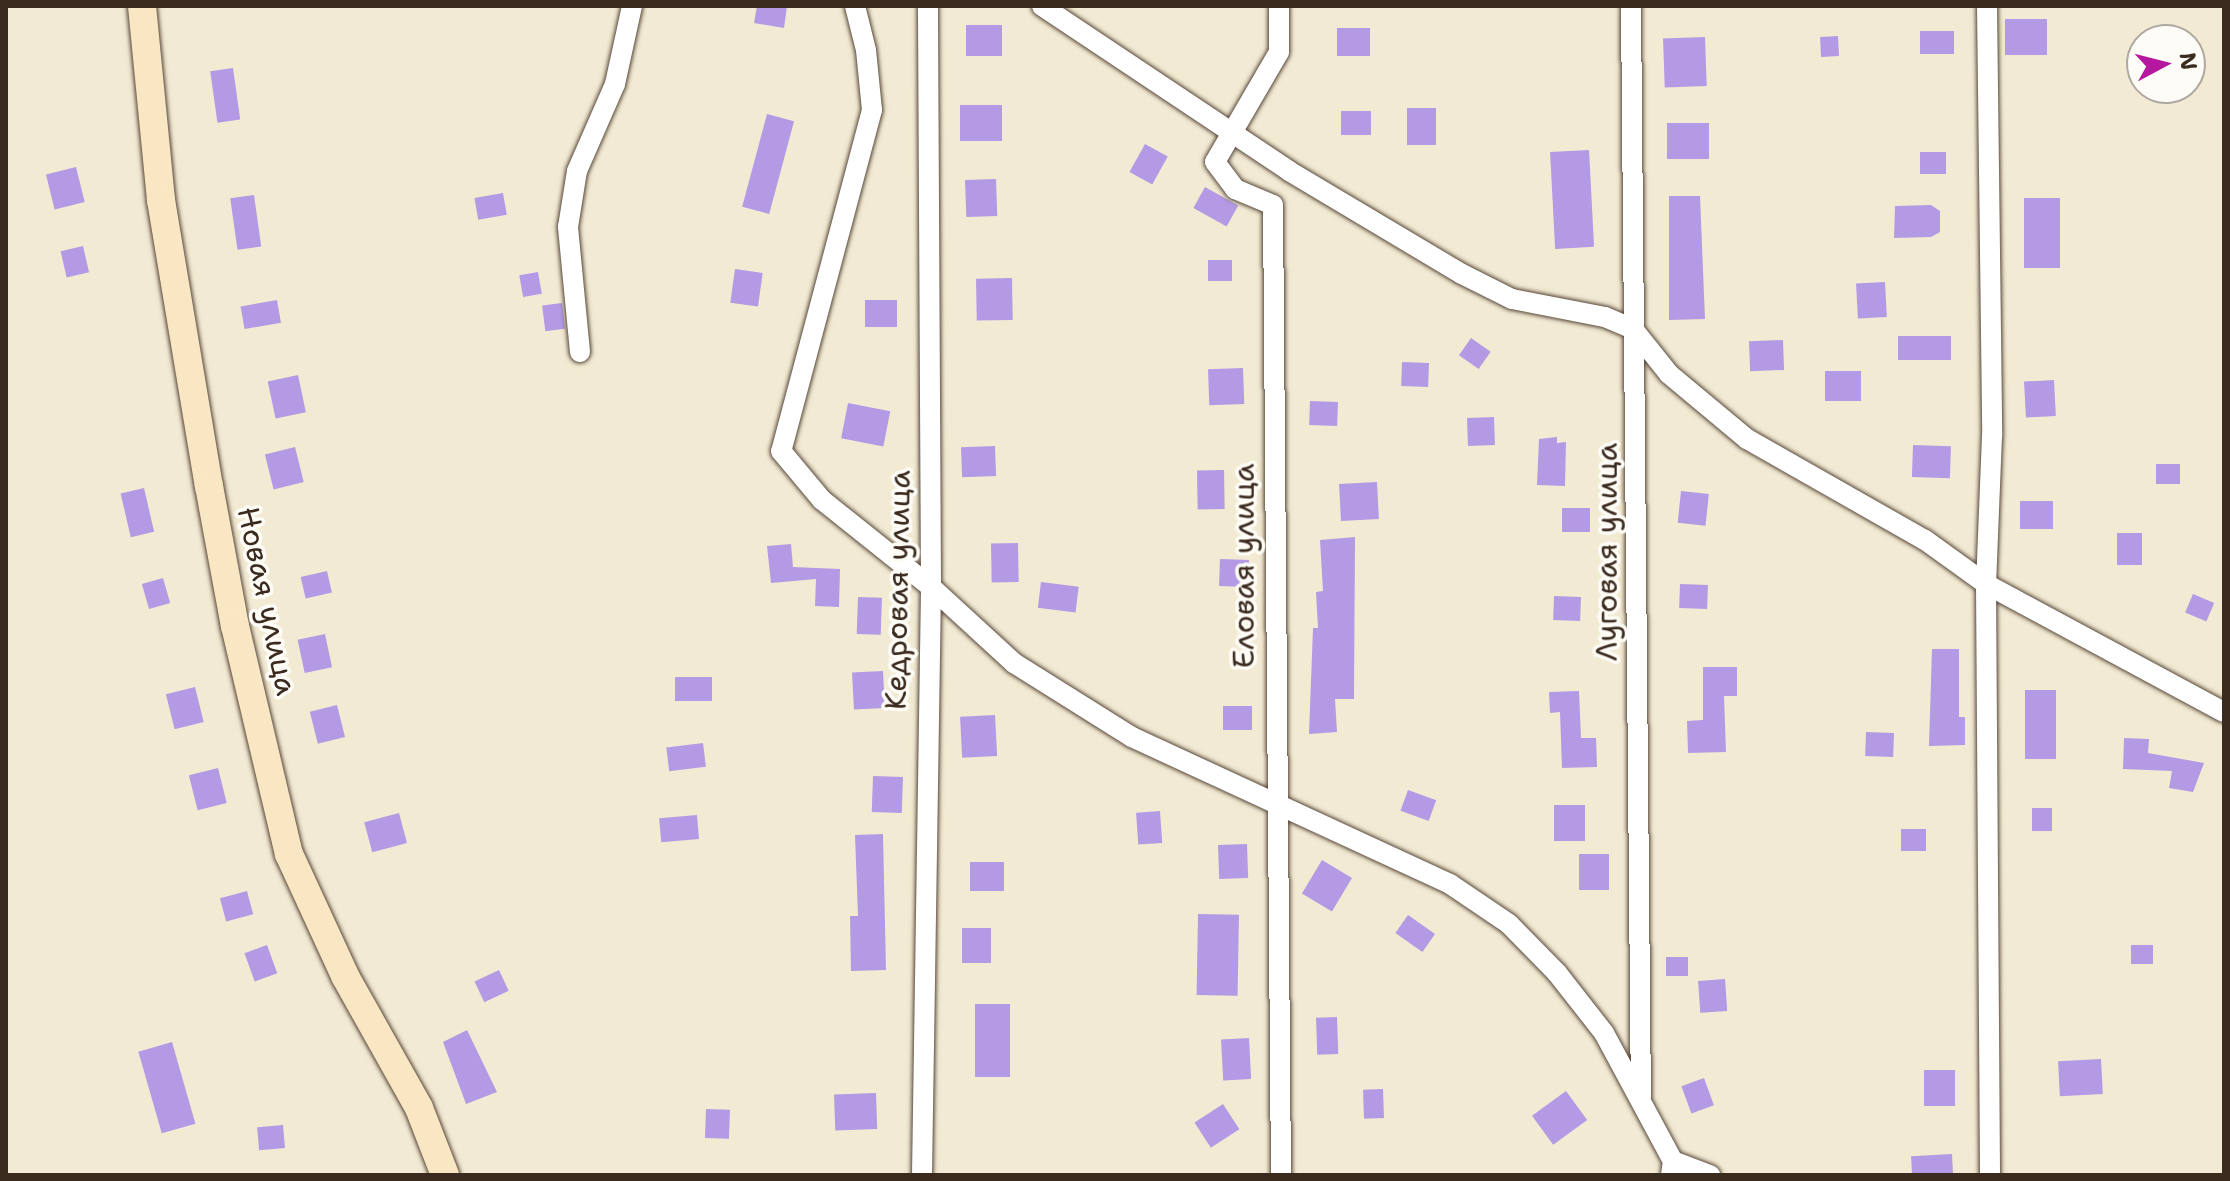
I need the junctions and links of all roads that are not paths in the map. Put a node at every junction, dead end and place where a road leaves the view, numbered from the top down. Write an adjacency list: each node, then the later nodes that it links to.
1 (142, 6): 20 (street, Новая улица)
2 (632, 6): 13 (street)
3 (855, 6): 15 (street)
4 (928, 6): 15 (street, Кедровая улица)
5 (1042, 6): 9 (street)
6 (1279, 6): 9 (street)
7 (1631, 6): 12 (street, Луговая улица)
8 (1987, 6): 14 (street)
9 (1229, 132): 10 (street); 11 (street)
10 (1289, 171): 11 (street); 12 (street)
11 (1273, 205): 17 (street, Еловая улица)
12 (1633, 329): 14 (street); 18 (street, Луговая улица)
13 (580, 352)
14 (1986, 584): 16 (street); 24 (street)
15 (931, 587): 17 (street); 21 (street, Кедровая улица)
16 (2224, 712)
17 (1274, 802): 18 (street); 22 (street, Еловая улица)
18 (1641, 1099): 19 (street)
19 (1672, 1168): 23 (street)
20 (445, 1175)
21 (922, 1175)
22 (1281, 1175)
23 (1710, 1175)
24 (1990, 1175)

